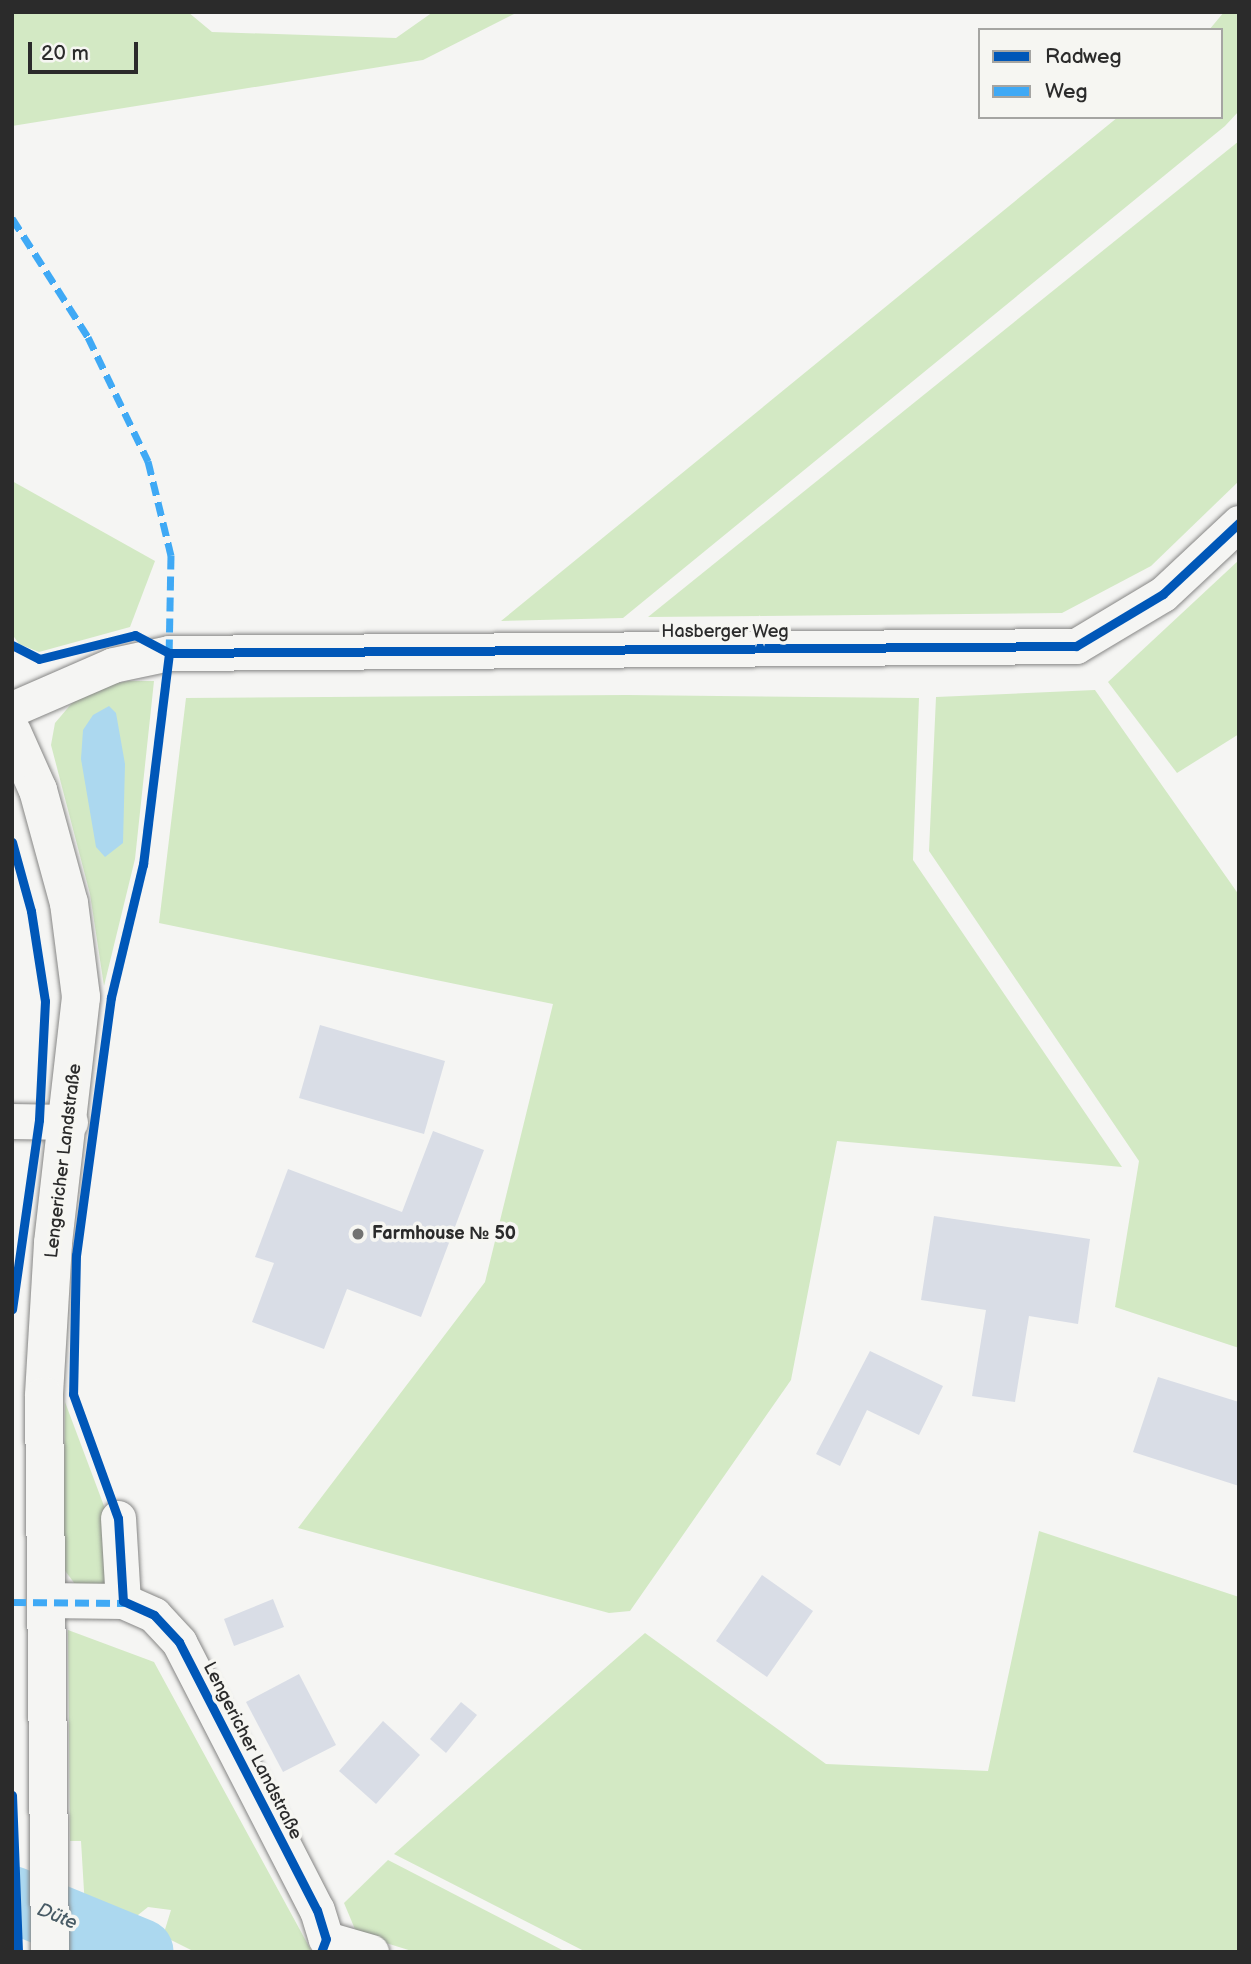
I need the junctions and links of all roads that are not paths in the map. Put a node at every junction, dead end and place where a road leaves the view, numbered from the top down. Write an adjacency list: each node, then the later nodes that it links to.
1 (1239, 523): 2 (street, Hasberger Weg)
2 (12, 709)
3 (12, 732): 5 (main road, Lengericher Landstraße)
4 (12, 1121): 5 (street)
5 (70, 1122): 7 (main road, Lengericher Landstraße)
6 (118, 1518): 8 (street)
7 (44, 1600): 8 (street, Lengericher Landstraße); 9 (main road, Lengericher Landstraße)
8 (123, 1601): 10 (street, Lengericher Landstraße)
9 (50, 1947)
10 (371, 1952)

